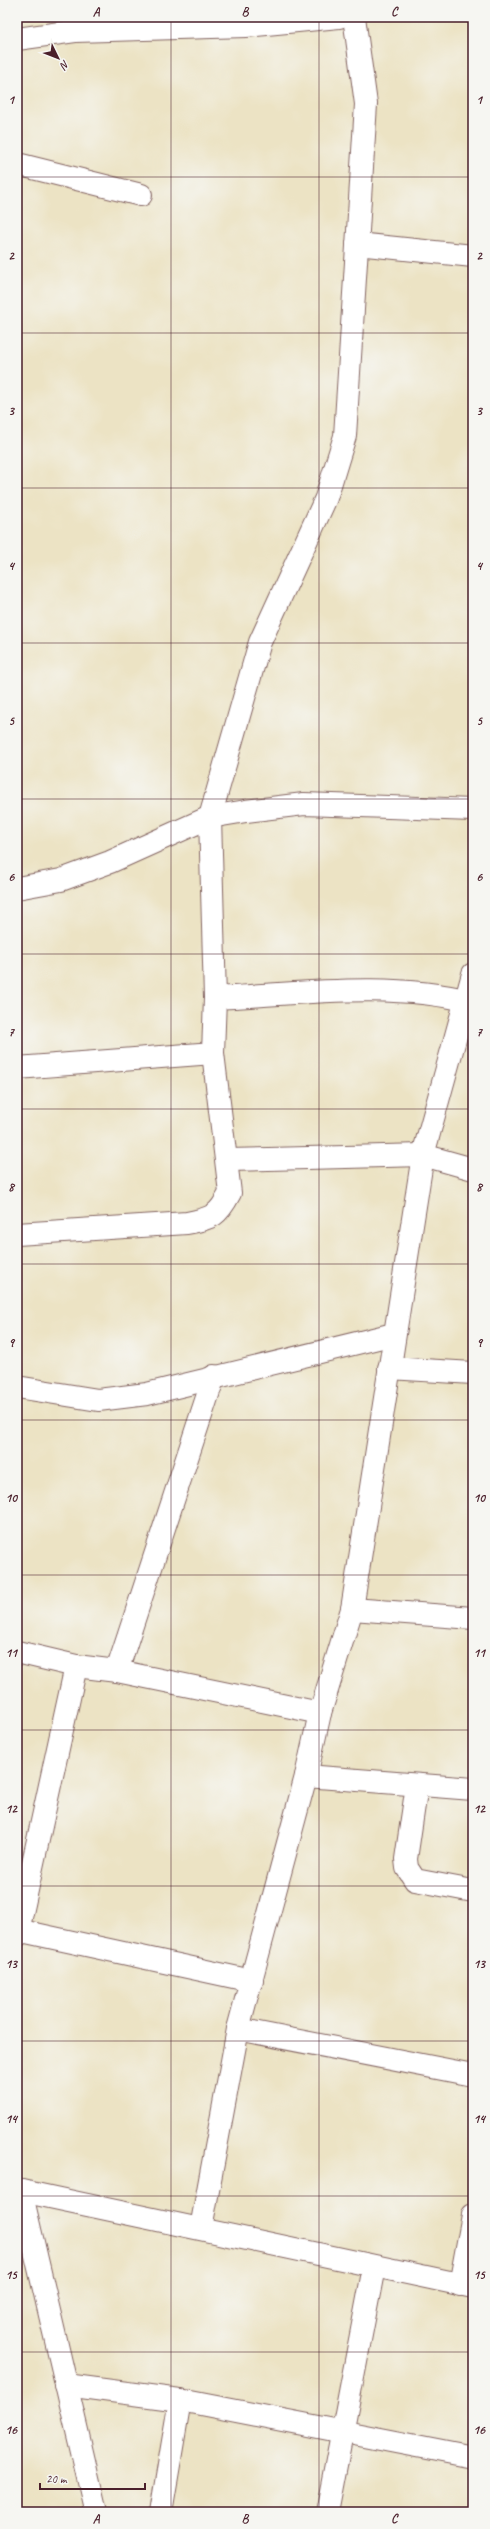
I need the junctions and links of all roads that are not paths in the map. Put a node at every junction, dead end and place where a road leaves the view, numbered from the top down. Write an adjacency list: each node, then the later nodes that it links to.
1 (339, 17): 3 (street)
2 (354, 17): 6 (street)
3 (17, 39)
4 (17, 164): 5 (street)
5 (141, 195)
6 (358, 244): 7 (street); 9 (street)
7 (473, 256)
8 (473, 810): 9 (street)
9 (210, 818): 10 (street); 12 (street)
10 (17, 888)
11 (473, 974): 13 (street)
12 (215, 998): 13 (street); 14 (street)
13 (469, 1001): 16 (street)
14 (213, 1053): 15 (street); 17 (street)
15 (17, 1068)
16 (423, 1155): 17 (street); 18 (street); 20 (street)
17 (228, 1160): 19 (street)
18 (473, 1169)
19 (17, 1234)
20 (394, 1334): 21 (street); 23 (street)
21 (389, 1368): 22 (street); 25 (street)
22 (473, 1373)
23 (214, 1376): 24 (street); 29 (street)
24 (18, 1390)
25 (352, 1609): 26 (street); 30 (street)
26 (473, 1618)
27 (17, 1652): 28 (street)
28 (76, 1666): 29 (street); 35 (street)
29 (117, 1671): 30 (street)
30 (320, 1713): 31 (street)
31 (306, 1776): 32 (street); 36 (street)
32 (417, 1785): 33 (street); 34 (street)
33 (473, 1789)
34 (473, 1891)
35 (17, 1932): 36 (street)
36 (252, 1981): 37 (street)
37 (238, 2029): 38 (street); 41 (street)
38 (473, 2075)
39 (19, 2191): 41 (street); 44 (street)
40 (473, 2215): 43 (street)
41 (201, 2228): 42 (street)
42 (374, 2267): 43 (street); 46 (street)
43 (467, 2286)
44 (66, 2385): 45 (street); 48 (street)
45 (180, 2400): 46 (street); 49 (street)
46 (342, 2432): 47 (street); 50 (street)
47 (473, 2457)
48 (96, 2512)
49 (161, 2512)
50 (327, 2512)

